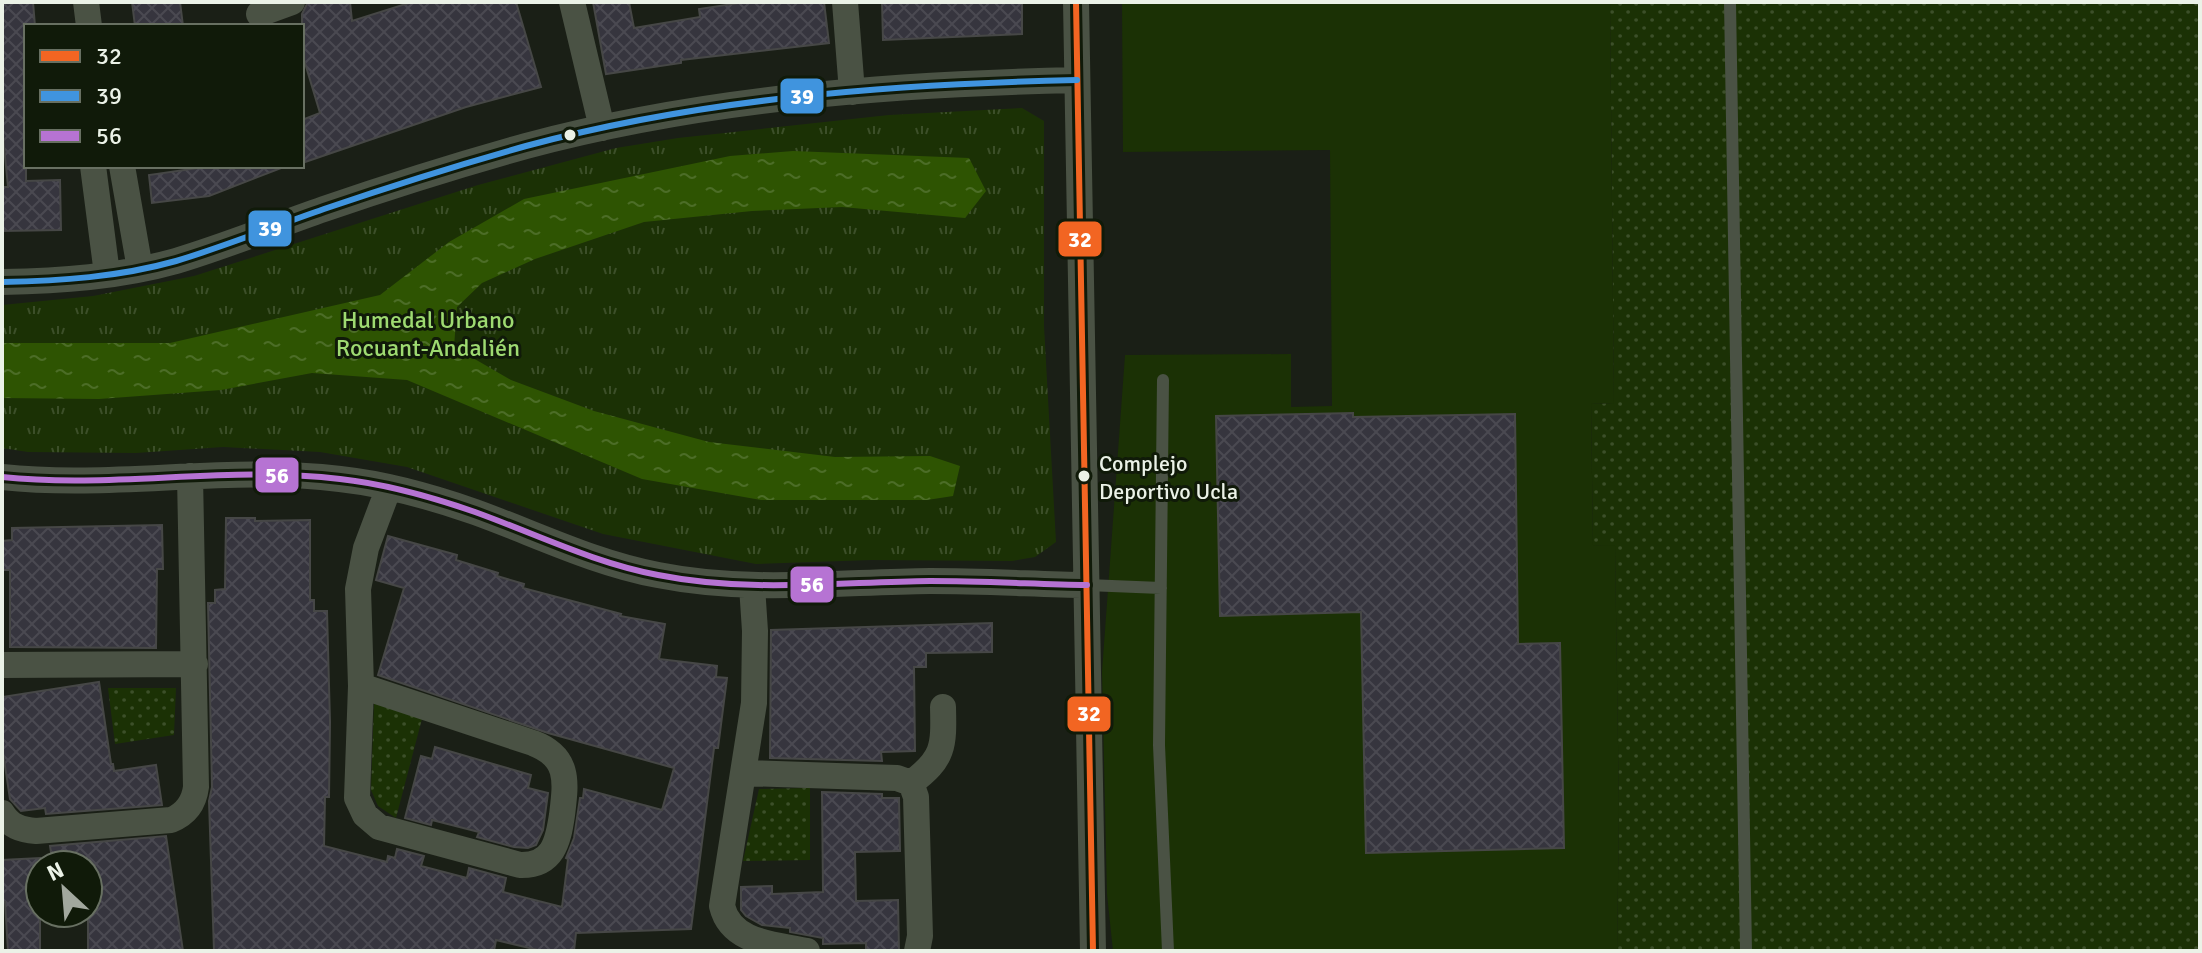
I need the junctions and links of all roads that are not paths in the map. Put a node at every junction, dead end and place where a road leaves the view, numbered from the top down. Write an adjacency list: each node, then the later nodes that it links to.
1 (86, 2): 8 (street)
2 (292, 2): 7 (street)
3 (572, 2): 11 (street)
4 (845, 2): 10 (street)
5 (1076, 2): 9 (street)
6 (1730, 2): 35 (lane)
7 (259, 14)
8 (89, 24)
9 (1077, 80): 10 (street); 21 (street)
10 (852, 92): 11 (street)
11 (602, 128): 14 (street)
12 (93, 168): 15 (street)
13 (122, 168): 14 (street)
14 (140, 269): 15 (street)
15 (107, 274): 16 (street)
16 (2, 282)
17 (1163, 380): 23 (lane)
18 (190, 476): 19 (street); 20 (street); 24 (street)
19 (2, 477)
20 (389, 487): 22 (street); 26 (street)
21 (1087, 585): 22 (street); 23 (lane); 33 (street)
22 (752, 586): 28 (street)
23 (1161, 588): 34 (lane)
24 (195, 664): 25 (street); 30 (street)
25 (2, 665)
26 (361, 686): 26 (street)
27 (943, 707): 29 (street)
28 (745, 773): 29 (street); 31 (street)
29 (911, 783): 32 (street)
30 (2, 813)
31 (807, 951)
32 (917, 951)
33 (1093, 951)
34 (1168, 951)
35 (1746, 951)

